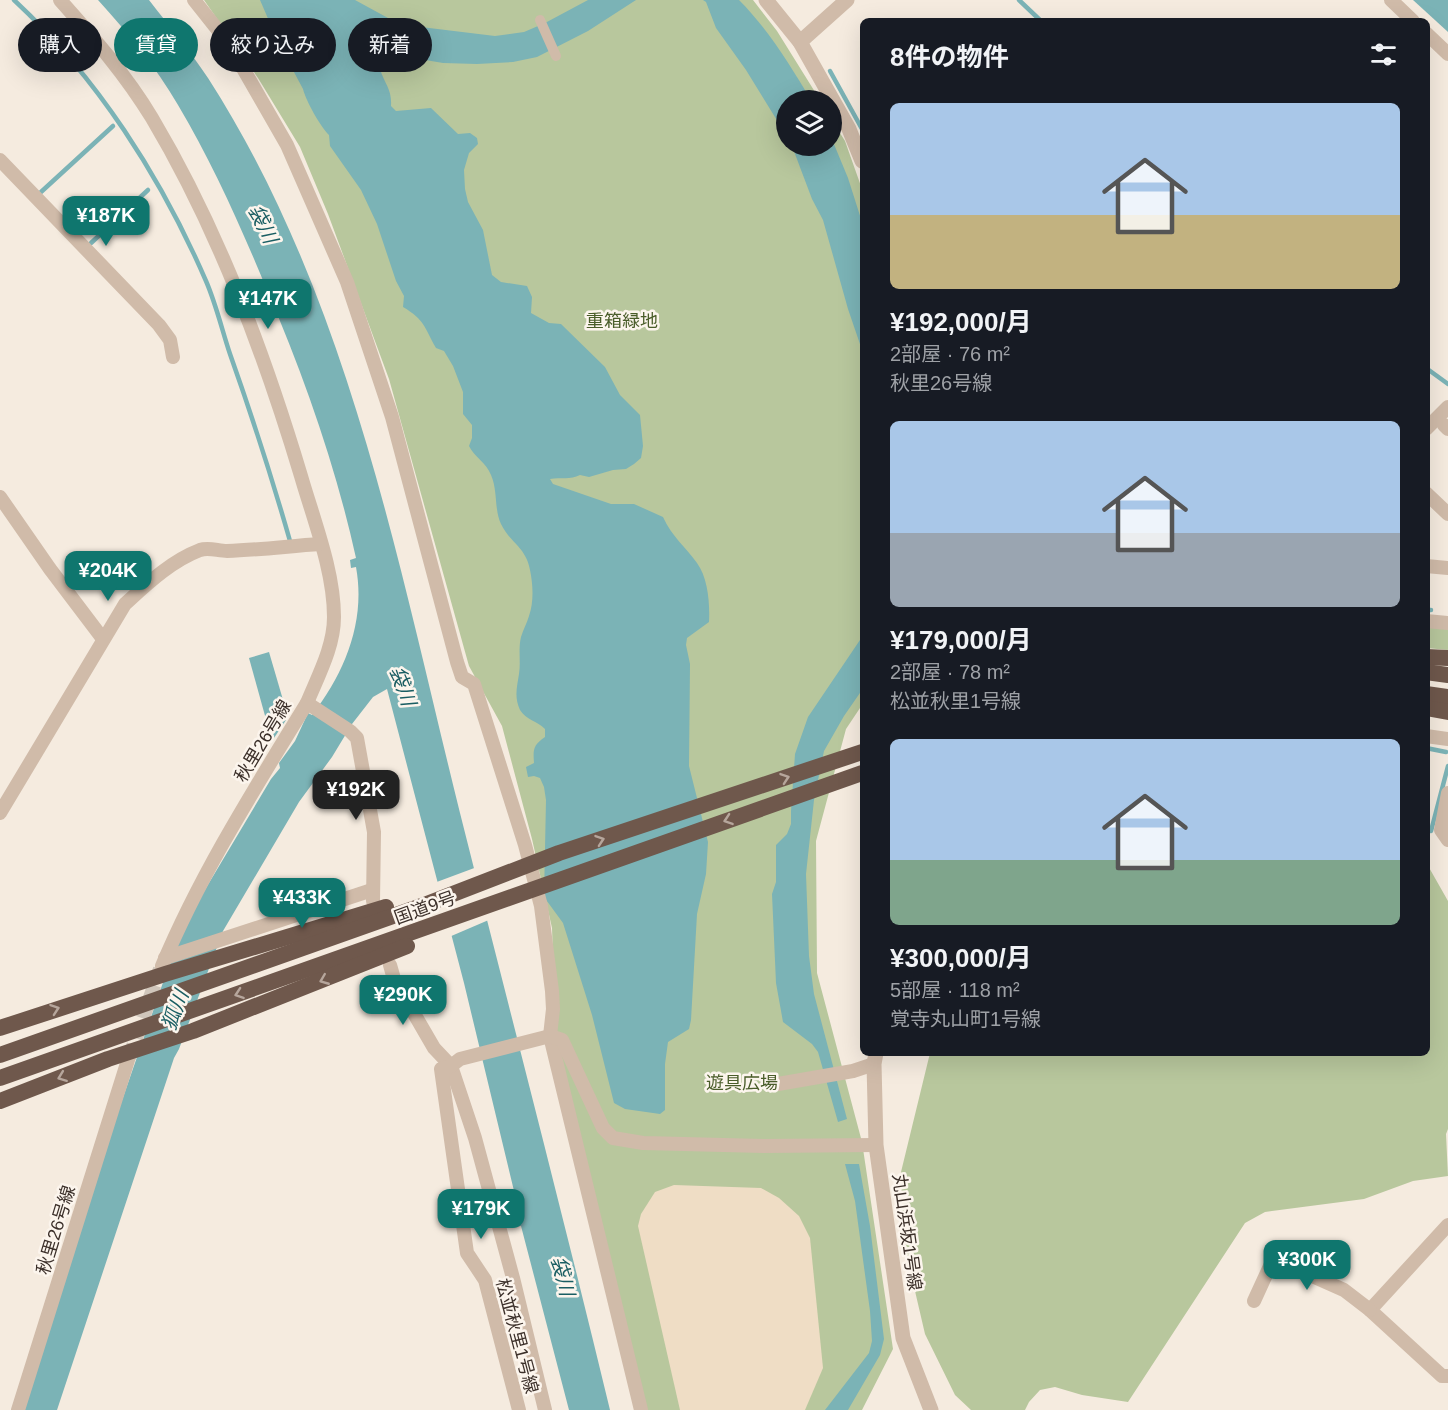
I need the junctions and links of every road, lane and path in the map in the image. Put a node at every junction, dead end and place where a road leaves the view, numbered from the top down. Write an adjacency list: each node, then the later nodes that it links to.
1 (60, 0): 20 (street)
2 (194, 0): 47 (street)
3 (766, 0): 9 (street)
4 (847, 0): 9 (street)
5 (1391, 0): 6 (street)
6 (1410, 18)
7 (540, 20): 11 (street)
8 (1430, 37): 10 (street)
9 (800, 42): 12 (street)
10 (1448, 54)
11 (556, 56)
12 (860, 156)
13 (0, 160): 14 (street)
14 (173, 357)
15 (1448, 407): 16 (street)
16 (1430, 425)
17 (0, 497): 25 (street)
18 (1430, 497): 19 (street)
19 (1448, 514)
20 (320, 544): 25 (street); 32 (street)
21 (1430, 566): 22 (street)
22 (1448, 568)
23 (1430, 621): 24 (street)
24 (1448, 623)
25 (103, 639): 40 (street)
26 (1430, 657): 27 (highway)
27 (1448, 658)
28 (1430, 673): 29 (highway)
29 (1448, 675)
30 (1430, 695): 31 (highway)
31 (1448, 697)
32 (312, 706): 44 (street, 秋里26号線); 44 (street, 秋里26号線)
33 (1430, 709): 34 (highway)
34 (1448, 712)
35 (1430, 737): 36 (street)
36 (1448, 739)
37 (860, 753): 42 (highway, 国道9号, one-way to 37)
38 (860, 774): 43 (highway, 国道9号, one-way to 43)
39 (1448, 794): 41 (street)
40 (0, 813)
41 (1448, 840)
42 (425, 900): 44 (highway); 48 (highway, 国道9号)
43 (435, 930): 49 (highway, one-way to 49); 52 (highway, 国道9号, one-way to 52)
44 (166, 963): 46 (highway, one-way to 44)
45 (390, 966): 51 (street)
46 (0, 1028)
47 (546, 1036): 51 (street); 55 (street); 63 (street)
48 (0, 1055)
49 (132, 1055): 54 (highway, one-way to 54); 60 (street, 秋里26号線)
50 (875, 1059): 53 (street); 55 (street, 丸山浜坂1号線)
51 (456, 1062): 61 (street, 松並秋里1号線); 62 (street)
52 (0, 1078)
53 (778, 1084)
54 (0, 1101)
55 (876, 1145): 64 (street, 丸山浜坂1号線)
56 (1448, 1225): 58 (street)
57 (1254, 1301): 58 (street)
58 (1370, 1310): 59 (street)
59 (1446, 1374)
60 (18, 1410)
61 (519, 1410)
62 (545, 1410)
63 (641, 1410)
64 (931, 1410)

